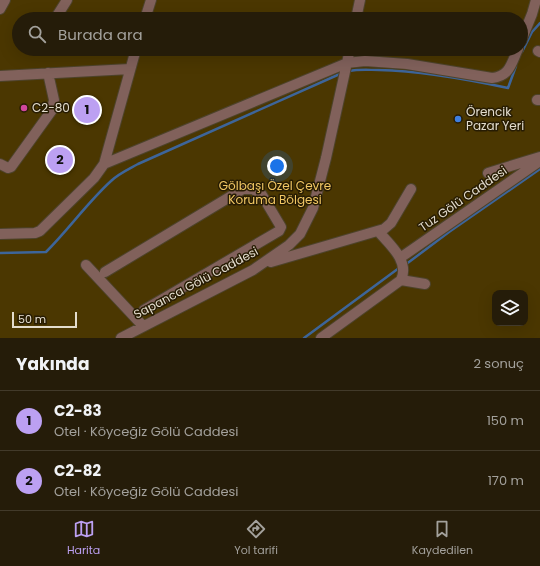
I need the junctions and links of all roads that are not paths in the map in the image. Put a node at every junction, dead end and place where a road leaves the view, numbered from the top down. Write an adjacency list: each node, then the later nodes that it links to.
1 (5, 0): 6 (street)
2 (67, 0): 7 (street)
3 (151, 0): 8 (street)
4 (360, 0): 9 (street)
5 (536, 0): 10 (street)
6 (0, 9)
7 (59, 12)
8 (147, 12)
9 (357, 12)
10 (536, 14): 11 (street)
11 (528, 28)
12 (134, 56): 15 (street)
13 (349, 56): 16 (street, Sapanca Gölü Caddesi)
14 (515, 56): 16 (street)
15 (130, 69): 17 (street); 22 (street)
16 (346, 70): 22 (street); 28 (street, Sapanca Gölü Caddesi)
17 (48, 73): 18 (street); 21 (street)
18 (0, 76)
19 (540, 157): 23 (street)
20 (540, 161): 29 (street, Tuz Gölü Caddesi)
21 (0, 164)
22 (104, 164): 26 (street)
23 (488, 172)
24 (411, 189): 25 (street)
25 (378, 231): 28 (street); 29 (street)
26 (0, 234)
27 (86, 265): 35 (street)
28 (261, 265): 33 (street, Sapanca Gölü Caddesi)
29 (402, 268): 32 (street); 37 (street, Tuz Gölü Caddesi)
30 (210, 271): 31 (street); 33 (street); 34 (street)
31 (105, 272)
32 (424, 284)
33 (218, 288): 35 (street, Sapanca Gölü Caddesi)
34 (144, 310)
35 (143, 326): 36 (street, Sapanca Gölü Caddesi)
36 (121, 338)
37 (321, 338)

